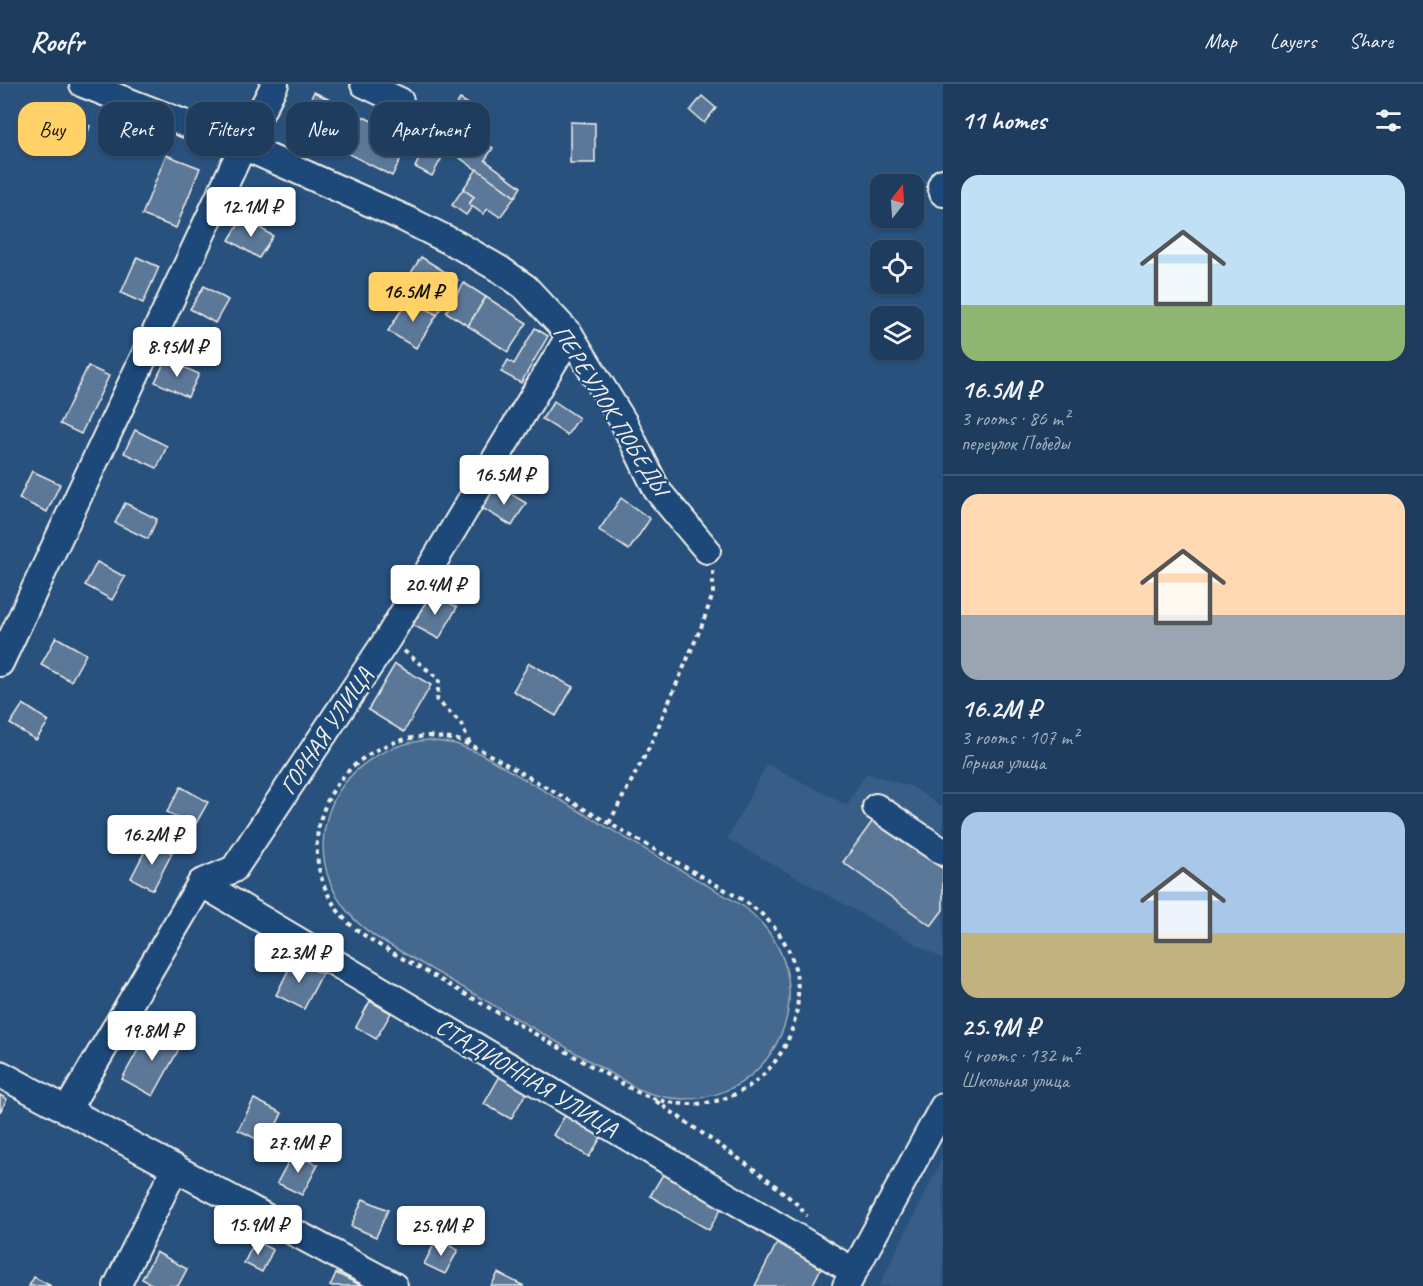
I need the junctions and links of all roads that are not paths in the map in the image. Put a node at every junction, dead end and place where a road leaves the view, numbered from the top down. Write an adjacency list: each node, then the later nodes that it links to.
1 (83, 84): 6 (street, ПЕРЕУЛОК ПОБЕДЫ)
2 (275, 84): 5 (street)
3 (364, 84): 4 (street)
4 (400, 101)
5 (266, 102)
6 (186, 124)
7 (238, 156): 13 (street)
8 (265, 156): 11 (street, ПЕРЕУЛОК ПОБЕДЫ)
9 (943, 182): 10 (street)
10 (943, 193)
11 (570, 335): 12 (street, ПЕРЕУЛОК ПОБЕДЫ); 16 (street, ГОРНАЯ УЛИЦА)
12 (707, 550)
13 (0, 663)
14 (876, 807): 15 (street)
15 (943, 852)
16 (201, 883): 19 (street); 21 (street, СТАДИОННАЯ УЛИЦА)
17 (0, 1074): 19 (street)
18 (943, 1107): 21 (street)
19 (67, 1110): 20 (street)
20 (175, 1168): 22 (street); 23 (street)
21 (850, 1279)
22 (117, 1286)
23 (394, 1286)

